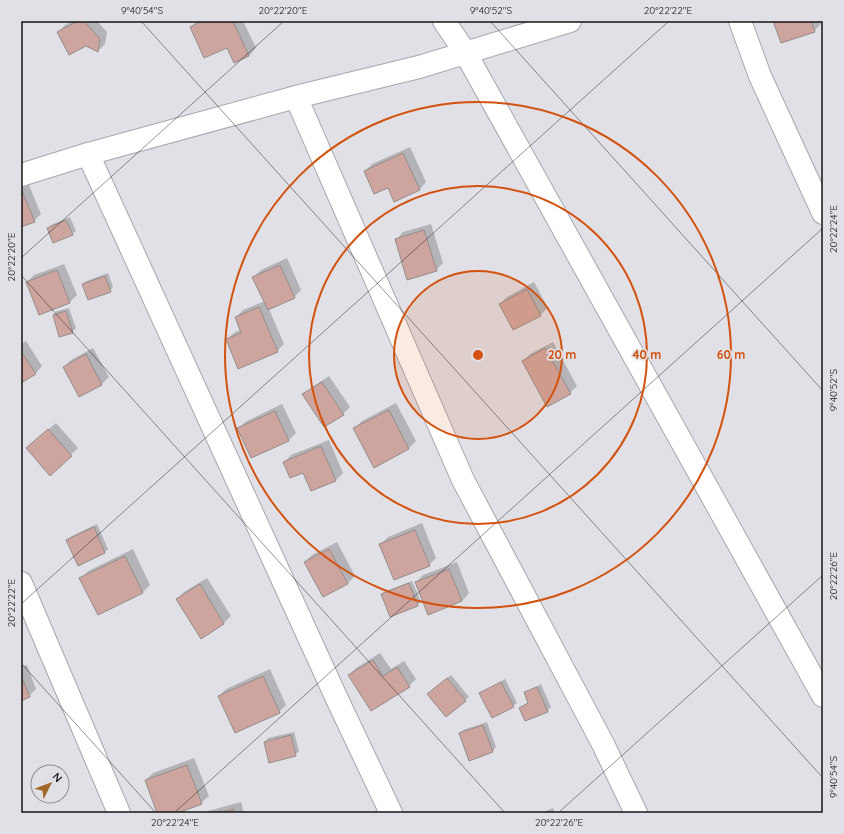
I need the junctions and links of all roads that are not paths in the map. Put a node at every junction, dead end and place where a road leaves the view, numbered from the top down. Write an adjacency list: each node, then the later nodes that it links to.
1 (444, 21): 4 (street)
2 (570, 21): 4 (street)
3 (740, 21): 8 (street)
4 (465, 52): 5 (street); 10 (street)
5 (296, 97): 6 (street); 13 (street)
6 (88, 154): 7 (street); 12 (street)
7 (21, 175)
8 (823, 213)
9 (21, 583): 11 (street)
10 (823, 696)
11 (120, 813)
12 (392, 813)
13 (636, 813)

